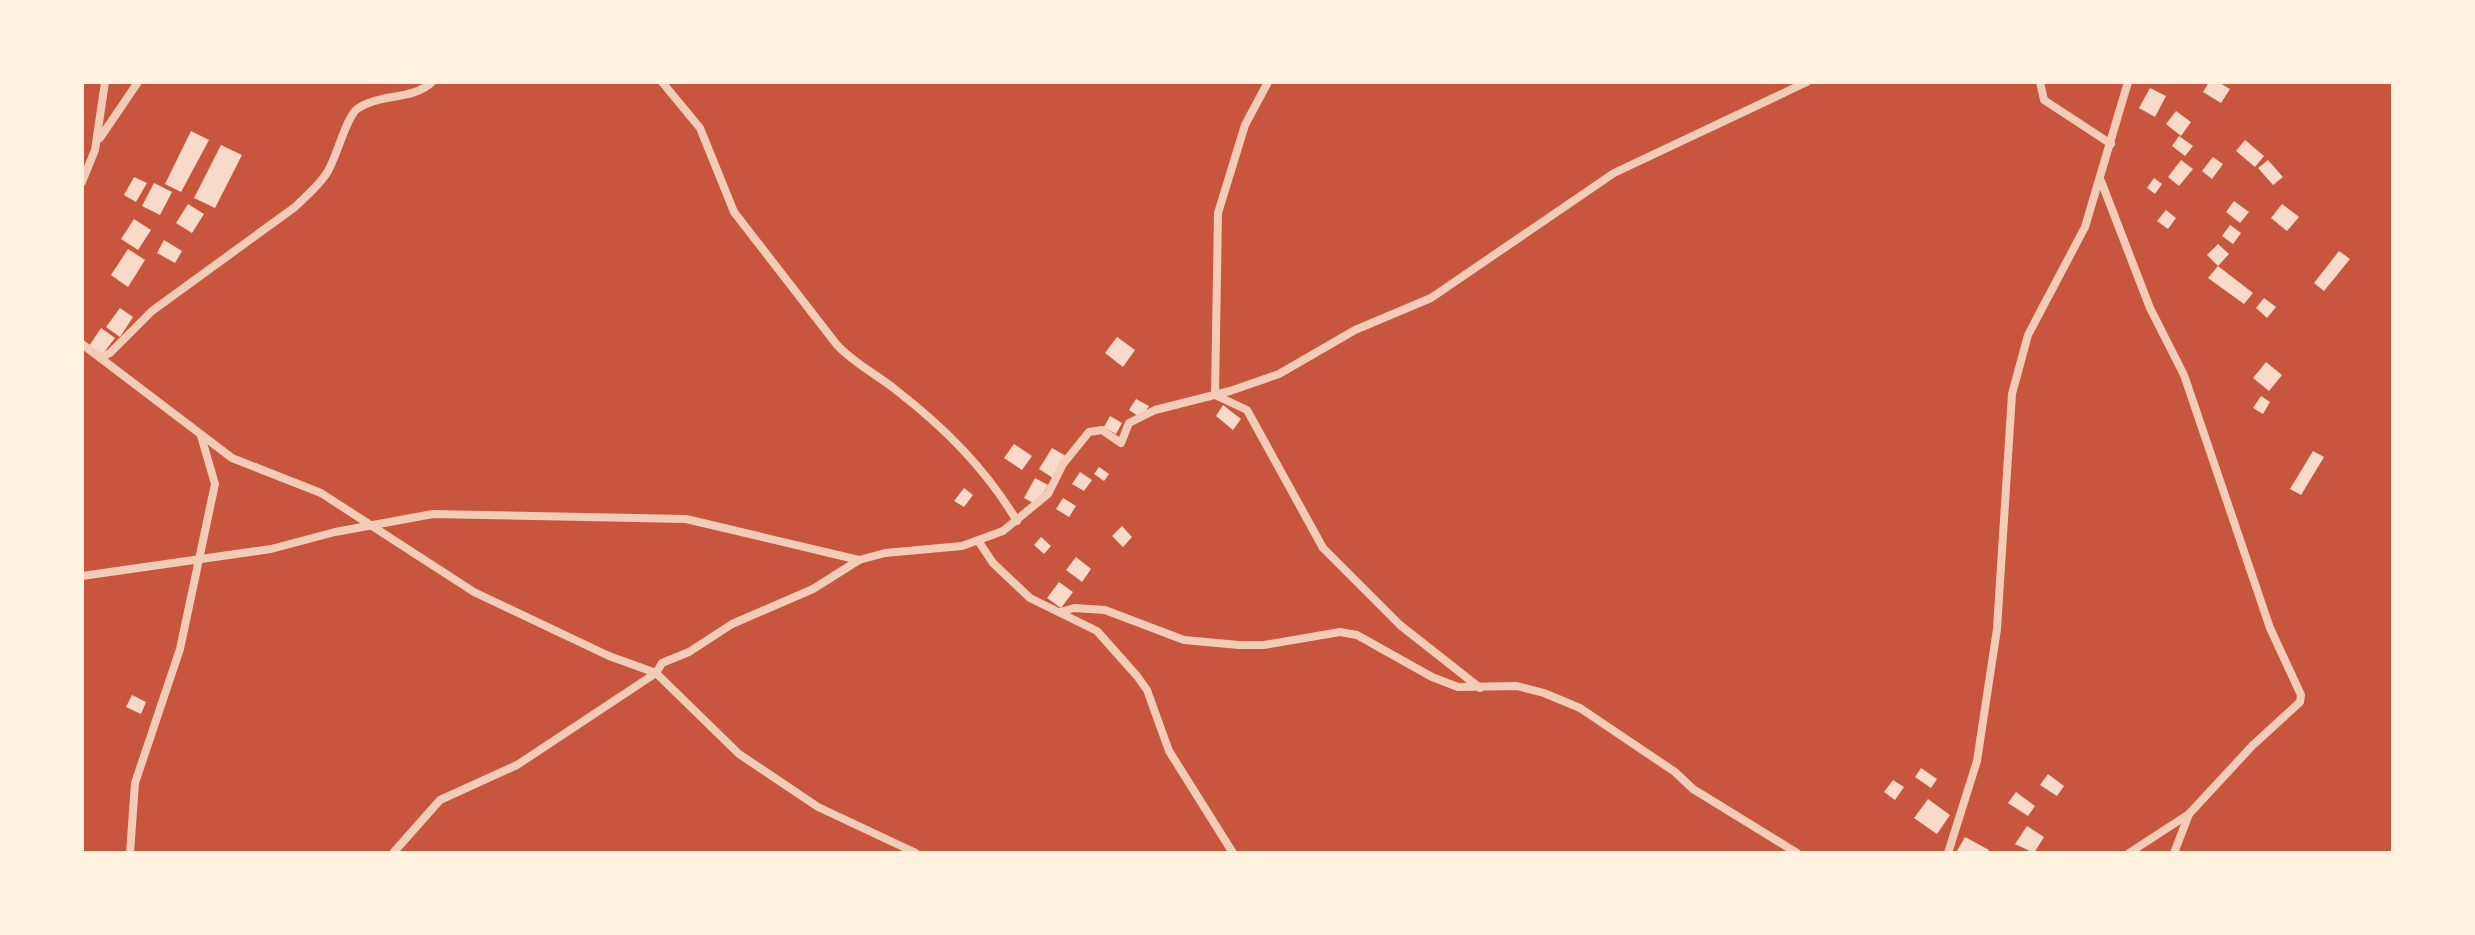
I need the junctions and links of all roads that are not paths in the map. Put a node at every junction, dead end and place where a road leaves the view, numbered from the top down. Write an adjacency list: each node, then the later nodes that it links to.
1 (105, 82): 9 (street)
2 (138, 82): 9 (street)
3 (432, 82): 14 (street)
4 (662, 82): 17 (street)
5 (1268, 82): 15 (street)
6 (1807, 82): 15 (street)
7 (2040, 82): 10 (street)
8 (2128, 82): 10 (street)
9 (97, 142): 12 (street)
10 (2111, 144): 11 (street)
11 (2101, 180): 26 (street); 32 (street)
12 (82, 182)
13 (82, 344): 14 (street)
14 (100, 358): 16 (street)
15 (1215, 395): 17 (street); 25 (street)
16 (200, 435): 18 (street); 20 (street)
17 (1017, 521): 19 (street)
18 (372, 525): 20 (street); 21 (street); 24 (street)
19 (979, 542): 21 (street); 23 (street)
20 (200, 559): 22 (street); 27 (street)
21 (859, 560): 24 (street)
22 (82, 576)
23 (1060, 612): 25 (street); 30 (street)
24 (656, 673): 28 (street); 29 (street)
25 (1480, 688): 31 (street)
26 (2189, 814): 33 (street); 34 (street)
27 (130, 853)
28 (393, 853)
29 (916, 853)
30 (1233, 853)
31 (1797, 853)
32 (1948, 853)
33 (2129, 853)
34 (2174, 853)

